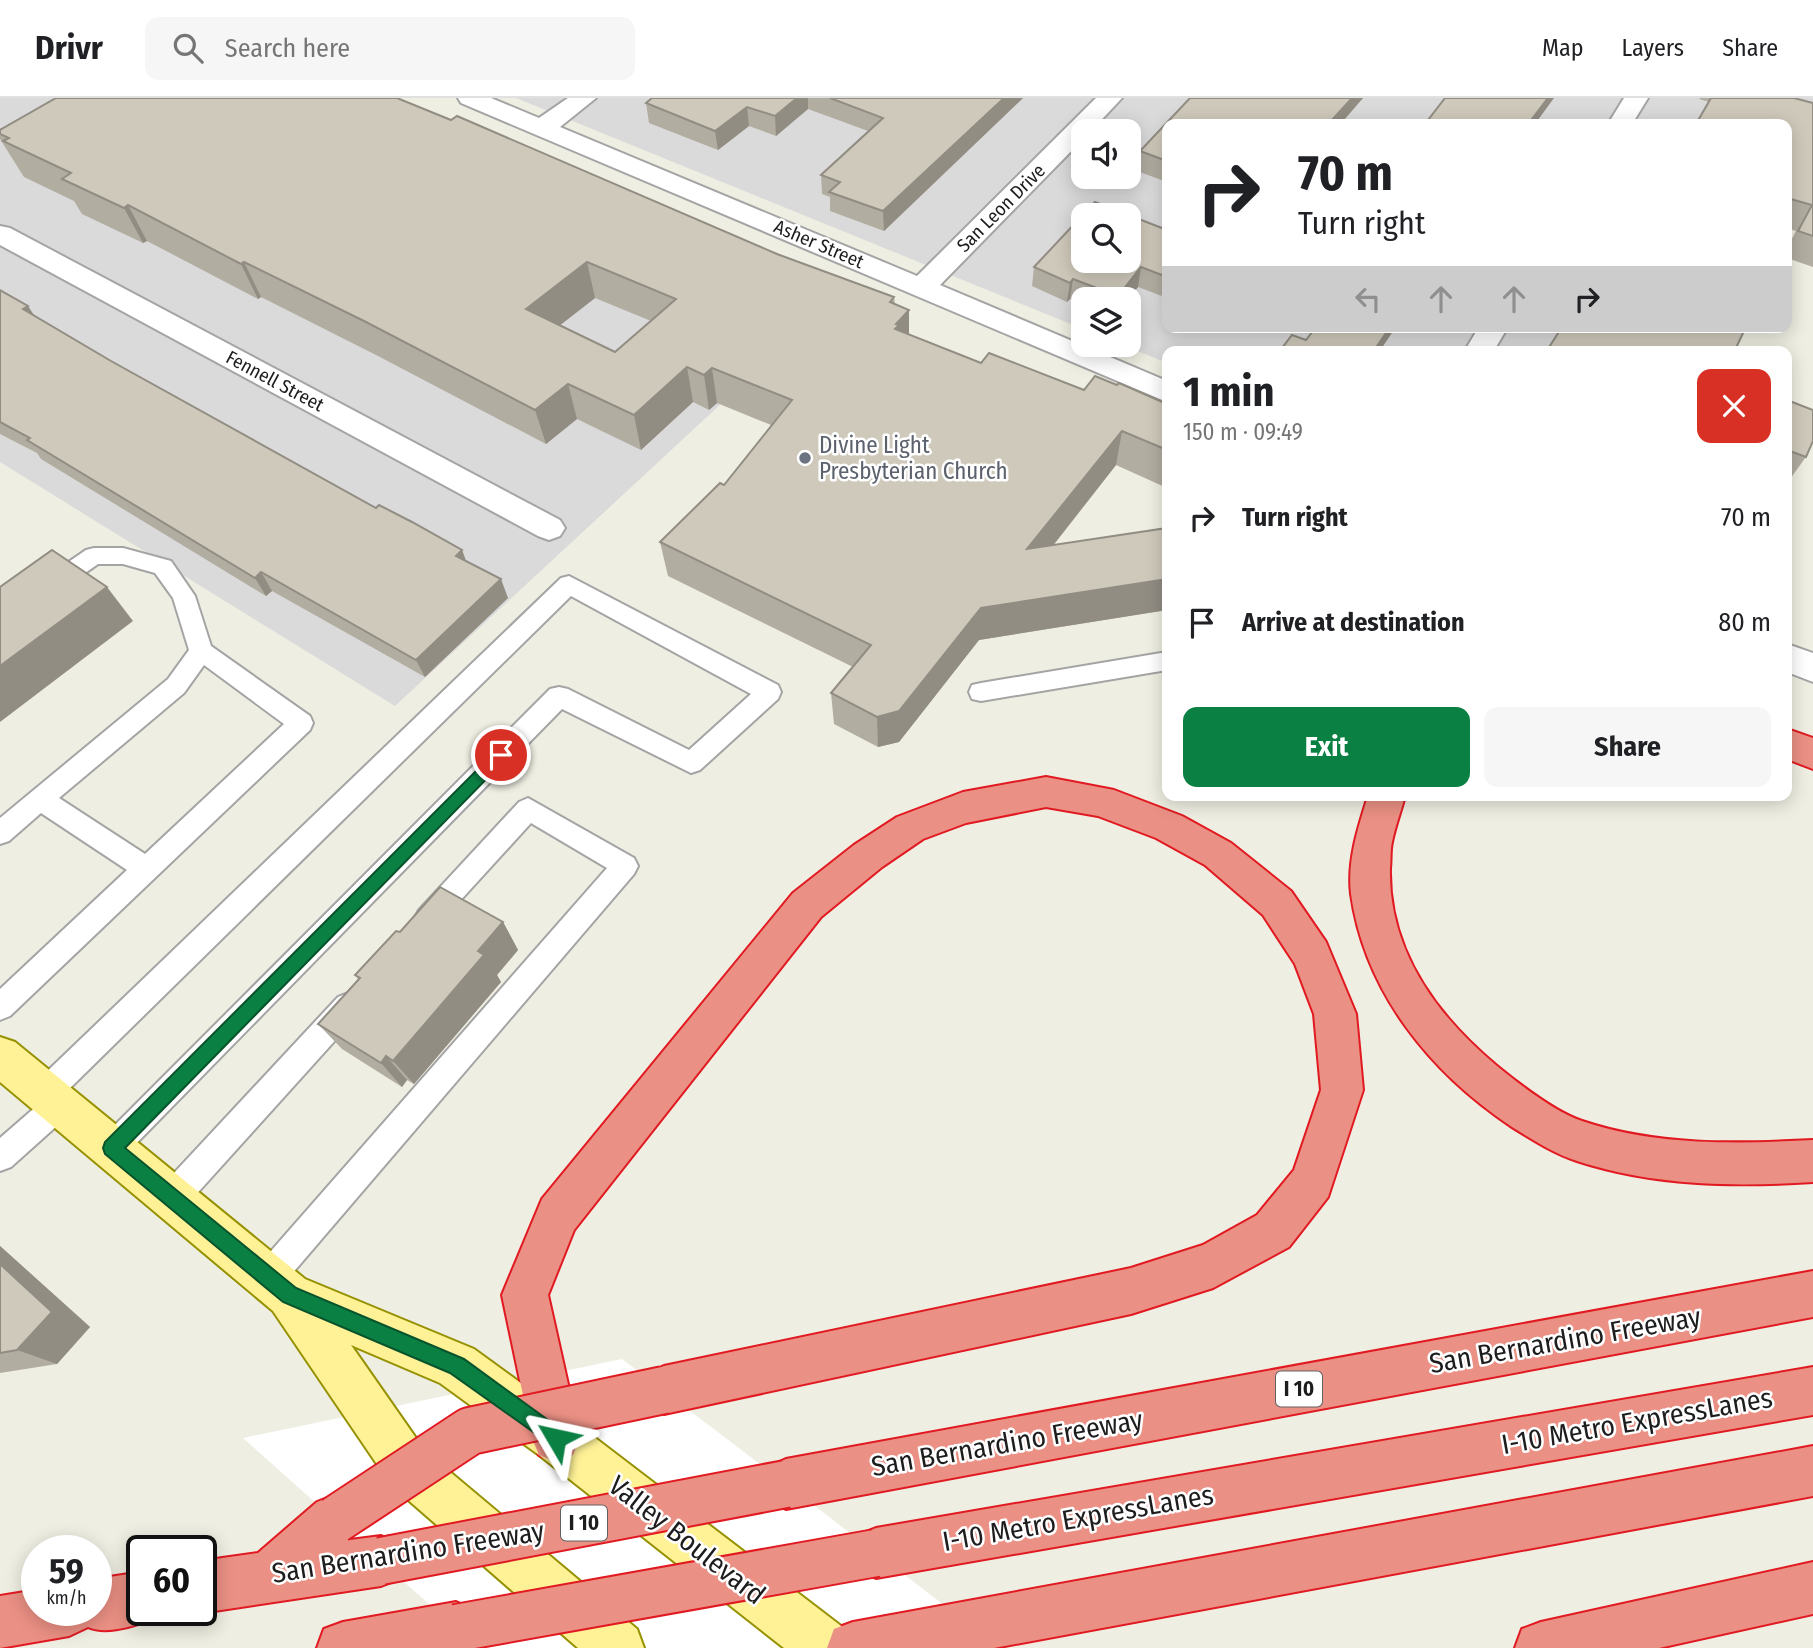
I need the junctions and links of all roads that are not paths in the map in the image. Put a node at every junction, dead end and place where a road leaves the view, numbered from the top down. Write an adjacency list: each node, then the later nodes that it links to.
1 (470, 98): 6 (street, Asher Street)
2 (584, 98): 6 (street)
3 (1110, 98): 8 (street, San Leon Drive)
4 (1636, 98): 5 (street)
5 (1623, 119)
6 (543, 128): 8 (street, Asher Street)
7 (0, 233): 10 (street, Fennell Street)
8 (921, 288): 9 (street, Asher Street)
9 (1162, 390)
10 (549, 528)
11 (0, 621): 12 (lane)
12 (201, 651): 19 (lane); 22 (lane)
13 (1792, 659): 15 (street)
14 (1162, 662): 16 (lane)
15 (1813, 668)
16 (981, 692)
17 (1792, 745): 18 (highway)
18 (1813, 754)
19 (40, 799): 21 (lane); 22 (lane)
20 (1385, 801): 30 (highway)
21 (0, 833)
22 (146, 869): 25 (lane)
23 (406, 942): 32 (lane)
24 (369, 983): 31 (lane)
25 (0, 1007)
26 (0, 1056): 27 (main road, Valley Boulevard)
27 (52, 1099): 28 (main road, Valley Boulevard); 28 (lane); 29 (lane)
28 (112, 1148): 31 (main road, Valley Boulevard)
29 (0, 1157)
30 (1813, 1161)
31 (172, 1198): 32 (main road, Valley Boulevard)
32 (279, 1287): 35 (main road, Valley Boulevard); 43 (main road, Valley Boulevard)
33 (1813, 1294): 37 (highway, San Bernardino Freeway / I 10, bridge)
34 (1813, 1391): 42 (highway, I-10 Metro ExpressLanes, bridge)
35 (556, 1438): 37 (highway, bridge); 44 (main road, Valley Boulevard)
36 (1813, 1471): 45 (highway)
37 (272, 1575): 38 (highway, San Bernardino Freeway / I 10)
38 (217, 1584)
39 (1813, 1588): 46 (highway)
40 (21, 1618): 41 (highway)
41 (0, 1622)
42 (343, 1648)
43 (618, 1648)
44 (826, 1648)
45 (853, 1648)
46 (1541, 1648)

